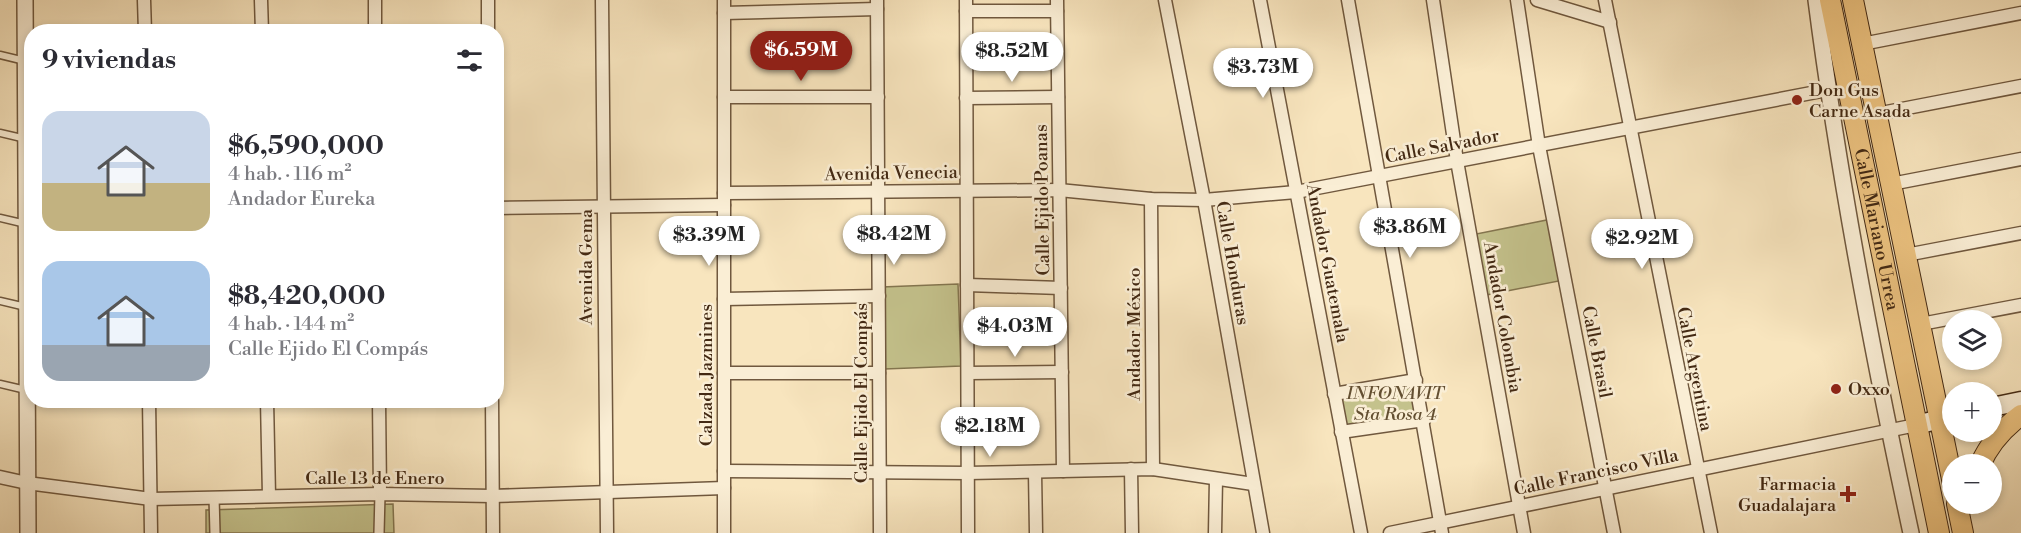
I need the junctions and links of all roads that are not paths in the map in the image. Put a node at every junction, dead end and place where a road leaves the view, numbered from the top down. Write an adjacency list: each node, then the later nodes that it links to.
1 (25, 0): 23 (street)
2 (144, 0): 24 (street)
3 (261, 0): 25 (street)
4 (375, 0): 26 (street)
5 (488, 0): 27 (street)
6 (602, 0): 54 (street, Avenida Gema)
7 (1165, 0): 52 (street, Calle Honduras)
8 (1260, 0): 49 (street, Andador Guatemala)
9 (1348, 0): 44 (street)
10 (1433, 0): 43 (street, Andador Colombia)
11 (1517, 0): 41 (street, Calle Brasil)
12 (1537, 0): 22 (street)
13 (1605, 0): 22 (street, Calle Argentina)
14 (1816, 0): 32 (street)
15 (1830, 0): 86 (main road, Calle Mariano Urrea)
16 (1853, 0): 28 (main road, Calle Mariano Urrea)
17 (877, 5): 20 (street); 34 (street, Calle Ejido El Compás)
18 (966, 6): 19 (street); 36 (street)
19 (1057, 6): 35 (street, Calle Ejido Poanas)
20 (723, 7): 33 (street, Calzada Jazmines)
21 (2021, 13): 28 (street)
22 (1610, 22): 38 (street, Calle Argentina)
23 (25, 24)
24 (145, 24)
25 (262, 24)
26 (375, 24)
27 (488, 24)
28 (1862, 44): 37 (main road, Calle Mariano Urrea)
29 (0, 55): 30 (lane)
30 (24, 61)
31 (2021, 86): 37 (street)
32 (1827, 90): 38 (street, Calle Salvador); 87 (street)
33 (724, 97): 34 (street); 50 (street, Calzada Jazmines)
34 (878, 97): 48 (street, Calle Ejido El Compás)
35 (1058, 97): 36 (street); 47 (street, Calle Ejido Poanas)
36 (966, 98): 46 (street)
37 (1876, 114): 45 (main road, Calle Mariano Urrea)
38 (1629, 129): 41 (street, Calle Salvador); 92 (street, Calle Argentina)
39 (0, 133): 40 (lane)
40 (24, 139)
41 (1539, 146): 43 (street, Calle Salvador); 103 (street, Calle Brasil)
42 (2021, 159): 45 (street)
43 (1457, 161): 44 (street, Calle Salvador); 110 (street, Andador Colombia)
44 (1380, 176): 49 (street, Calle Salvador); 71 (street)
45 (1891, 184): 58 (main road, Calle Mariano Urrea)
46 (967, 190): 47 (street, Avenida Venecia); 48 (street, Avenida Venecia); 59 (street)
47 (1059, 190): 51 (street, Calle Salvador); 60 (street, Calle Ejido Poanas)
48 (878, 192): 50 (street, Avenida Venecia); 61 (street, Calle Ejido El Compás)
49 (1296, 192): 52 (street, Calle Salvador); 74 (street, Andador Guatemala)
50 (724, 199): 54 (street, Avenida Venecia); 62 (street, Calzada Jazmines)
51 (1151, 199): 52 (street, Calle Salvador); 91 (street, Andador México)
52 (1204, 201): 101 (street, Calle Honduras)
53 (504, 208): 54 (street, Avenida Venecia)
54 (604, 208): 104 (street, Avenida Gema)
55 (24, 215): 56 (lane)
56 (0, 218)
57 (2021, 233): 58 (street)
58 (1906, 255): 66 (main road, Calle Mariano Urrea)
59 (967, 285): 60 (street); 70 (street)
60 (1061, 288): 67 (street, Calle Ejido Poanas)
61 (879, 296): 62 (street); 69 (street, Calle Ejido El Compás)
62 (724, 299): 68 (street, Calzada Jazmines)
63 (0, 301): 65 (lane)
64 (2021, 304): 66 (street)
65 (24, 306)
66 (1921, 324): 76 (main road, Calle Mariano Urrea)
67 (1062, 372): 70 (street); 94 (street, Calle Ejido Poanas)
68 (724, 373): 69 (street); 93 (street, Calzada Jazmines)
69 (879, 373): 96 (street, Calle Ejido El Compás)
70 (968, 373): 97 (street)
71 (1416, 380): 74 (street); 85 (street)
72 (0, 384): 73 (lane)
73 (24, 389)
74 (1334, 394): 88 (street, Andador Guatemala)
75 (2021, 401): 77 (main road)
76 (1942, 402)
77 (2002, 405)
78 (27, 408): 100 (street)
79 (149, 408): 109 (street)
80 (267, 408): 106 (street)
81 (379, 408): 105 (street)
82 (492, 408): 107 (street)
83 (2021, 416): 89 (main road)
84 (1942, 418): 86 (main road)
85 (1424, 420): 88 (street); 113 (street)
86 (1916, 425): 87 (street, Calle Francisco Villa); 134 (main road, Calle Mariano Urrea)
87 (1888, 430): 92 (street, Calle Francisco Villa); 133 (street)
88 (1341, 432): 128 (street, Andador Guatemala)
89 (1986, 454)
90 (1131, 469): 91 (street); 94 (street); 125 (street)
91 (1153, 469): 99 (street)
92 (1698, 470): 103 (street, Calle Francisco Villa); 132 (street, Calle Argentina)
93 (724, 471): 96 (street); 102 (street, Calzada Jazmines)
94 (1063, 471): 95 (street)
95 (1035, 472): 97 (street); 124 (street)
96 (880, 473): 97 (street); 122 (street, Calle Ejido El Compás)
97 (968, 473): 123 (street)
98 (0, 477): 100 (street, Calle 13 de Enero)
99 (1216, 479): 101 (street); 126 (street)
100 (27, 483): 109 (street, Calle 13 de Enero); 115 (street)
101 (1253, 484): 127 (street, Calle Honduras)
102 (724, 488): 104 (street, Calle 13 de Enero); 121 (street, Calzada Jazmines)
103 (1605, 489): 110 (street, Calle Francisco Villa); 131 (street, Calle Brasil)
104 (606, 491): 107 (street, Calle 13 de Enero); 120 (street, Avenida Gema)
105 (380, 494): 106 (street, Calle 13 de Enero); 107 (street, Calle 13 de Enero); 118 (street)
106 (269, 496): 108 (street, Calle 13 de Enero)
107 (492, 496): 119 (street)
108 (214, 497): 109 (street, Calle 13 de Enero); 117 (street)
109 (150, 499): 116 (street)
110 (1519, 507): 113 (street, Calle Francisco Villa); 130 (street, Andador Colombia)
111 (1959, 514): 114 (main road)
112 (1966, 514): 114 (main road)
113 (1441, 528): 129 (street, Calle Francisco Villa)
114 (1962, 532)
115 (28, 533)
116 (151, 533)
117 (215, 533)
118 (380, 533)
119 (493, 533)
120 (607, 533)
121 (724, 533)
122 (880, 533)
123 (968, 533)
124 (1036, 533)
125 (1132, 533)
126 (1215, 533)
127 (1263, 533)
128 (1361, 533)
129 (1390, 533)
130 (1524, 533)
131 (1614, 533)
132 (1711, 533)
133 (1911, 533)
134 (1939, 533)

